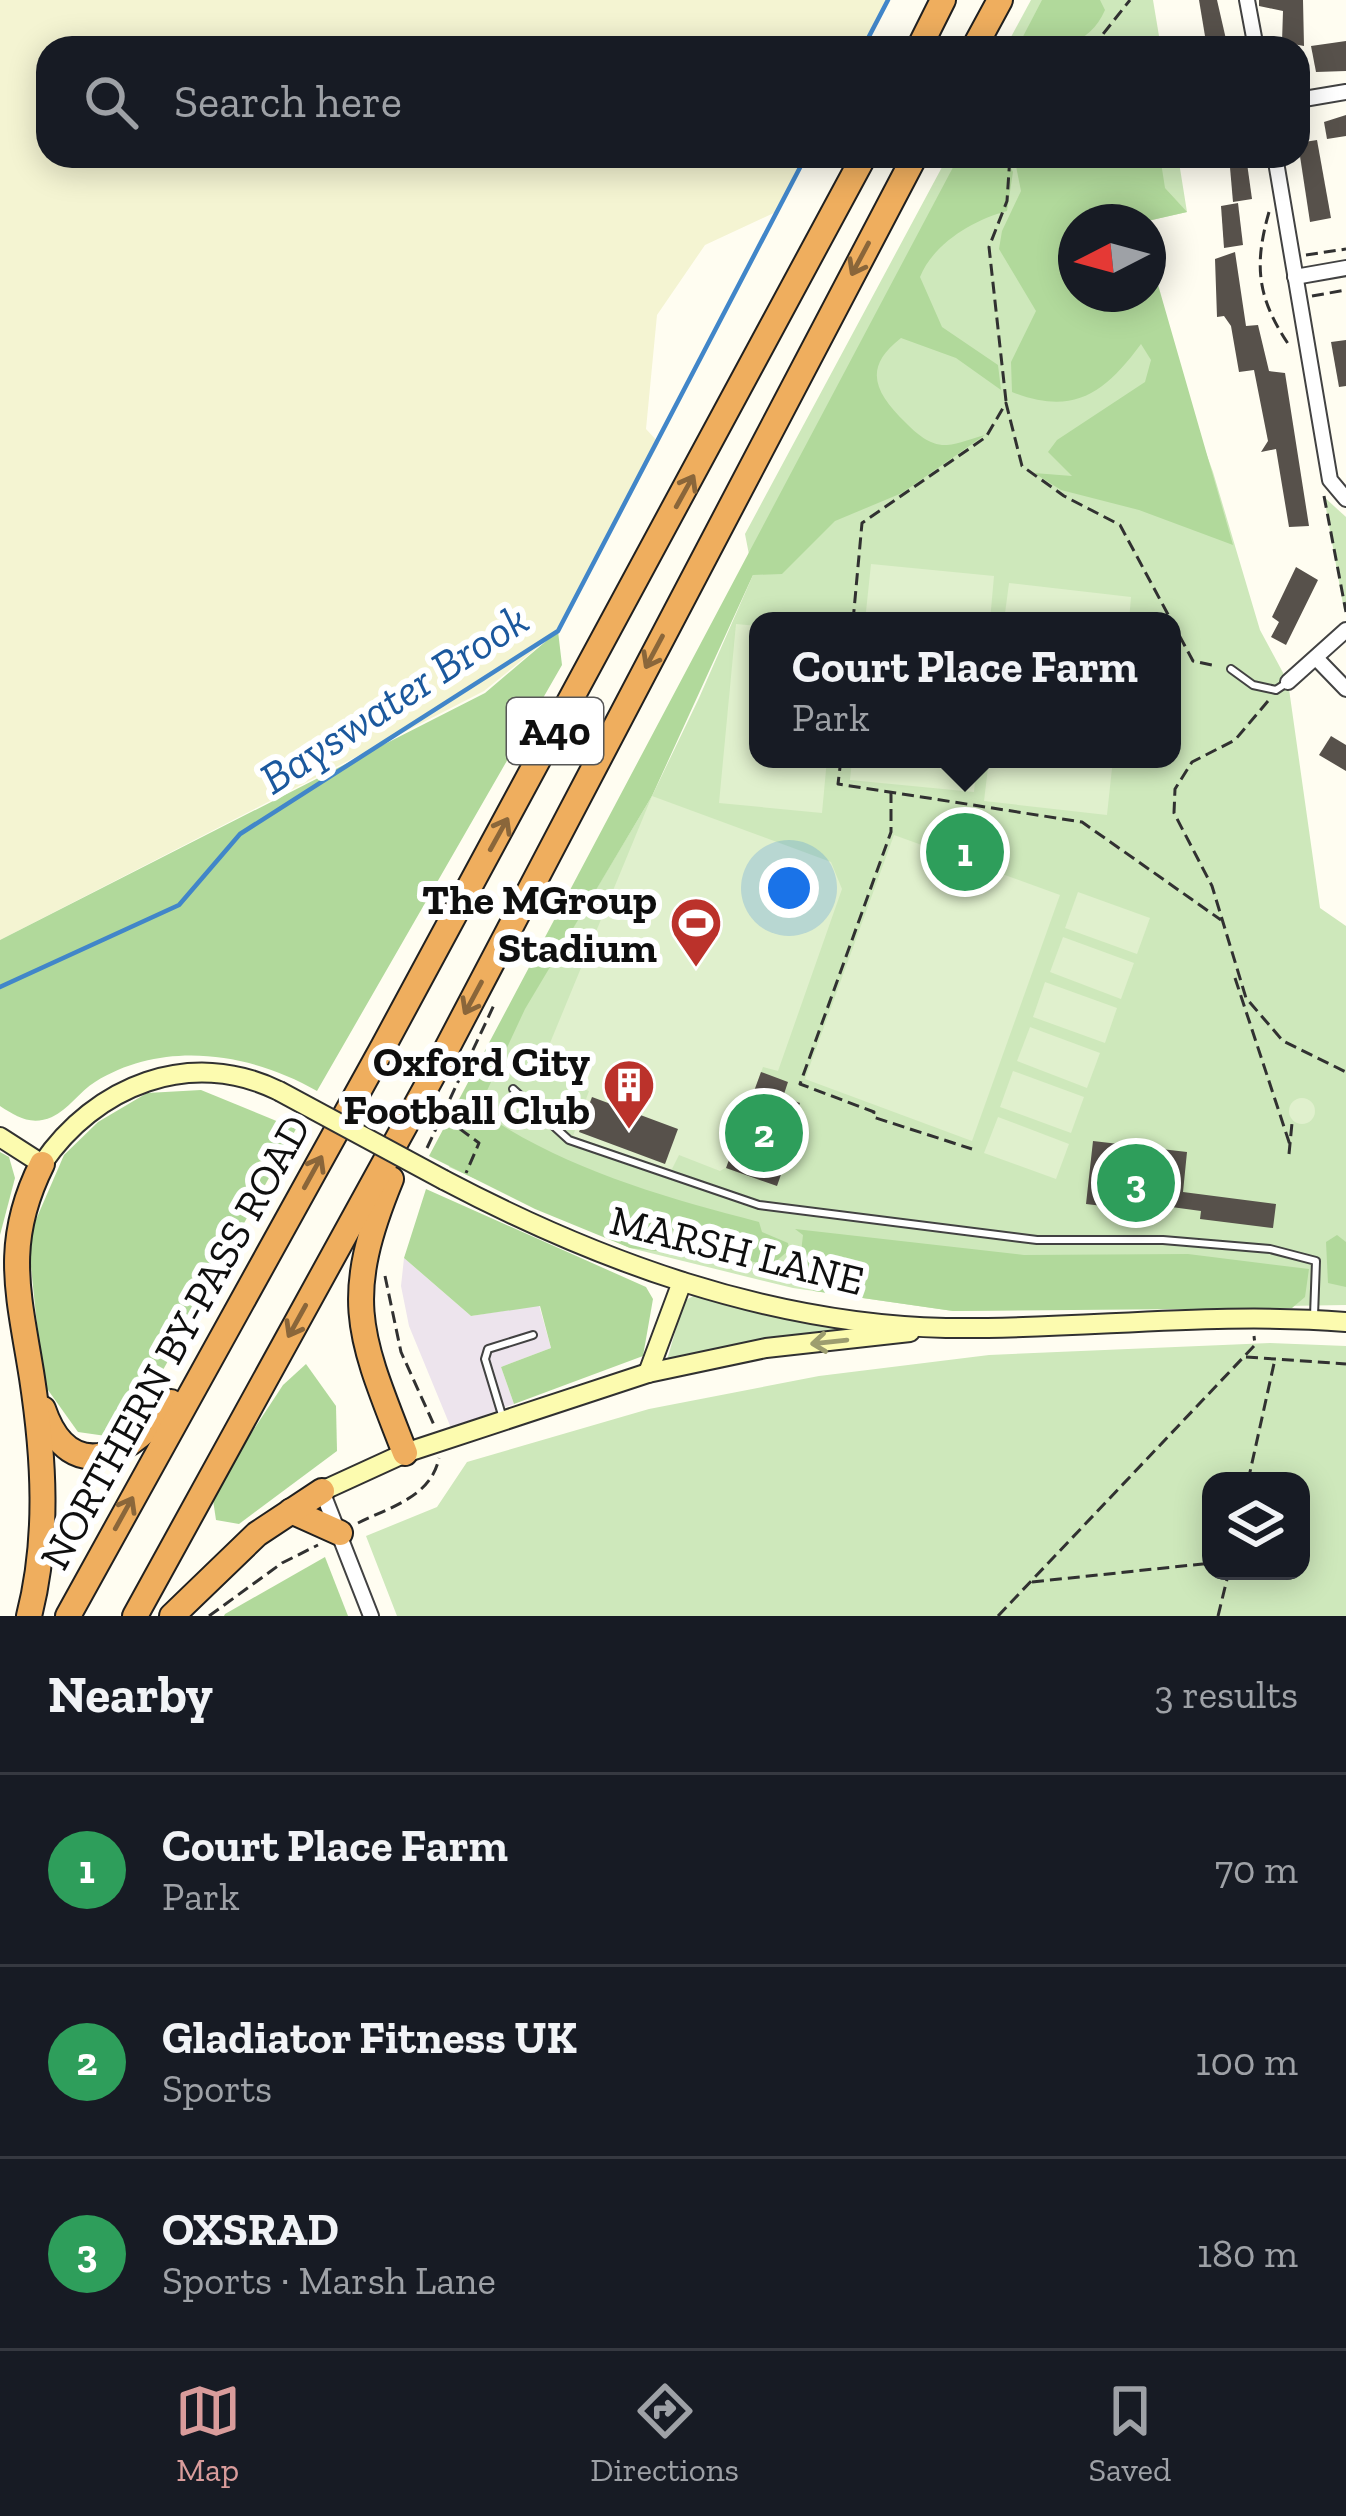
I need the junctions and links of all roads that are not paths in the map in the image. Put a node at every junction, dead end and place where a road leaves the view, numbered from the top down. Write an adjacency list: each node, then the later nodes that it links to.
1 (944, 0): 4 (highway)
2 (1000, 0): 5 (highway)
3 (1247, 0): 6 (street)
4 (925, 36)
5 (980, 36)
6 (1254, 36)
7 (1346, 92): 8 (street)
8 (1310, 98)
9 (857, 168): 25 (highway, NORTHERN BY-PASS ROAD / A40, one-way to 9)
10 (909, 168): 20 (highway, A40, one-way to 20)
11 (1277, 168): 13 (street)
12 (1346, 268): 13 (street)
13 (1295, 277): 14 (street)
14 (1346, 499)
15 (1346, 630): 16 (street)
16 (1317, 659): 18 (street); 19 (street)
17 (1231, 669): 18 (lane)
18 (1282, 686)
19 (1346, 689)
20 (435, 1071): 33 (highway); 39 (highway, A40, one-way to 39)
21 (513, 1089): 26 (lane)
22 (0, 1137): 23 (main road)
23 (42, 1164): 24 (main road, MARSH LANE, bridge); 31 (highway)
24 (682, 1282): 28 (main road, MARSH LANE); 30 (main road)
25 (231, 1319): 31 (highway); 38 (highway, NORTHERN BY-PASS ROAD / A40, one-way to 25)
26 (1313, 1319): 27 (main road, MARSH LANE); 28 (main road, MARSH LANE)
27 (1346, 1322)
28 (945, 1328): 30 (main road, one-way to 30)
29 (533, 1335): 32 (lane)
30 (648, 1373): 32 (main road)
31 (32, 1379): 37 (highway)
32 (502, 1419): 33 (main road)
33 (405, 1453): 34 (main road)
34 (322, 1491): 35 (highway); 36 (street)
35 (291, 1510): 36 (highway); 40 (highway)
36 (339, 1534): 41 (street)
37 (29, 1616)
38 (68, 1616)
39 (135, 1616)
40 (172, 1616)
41 (371, 1616)

